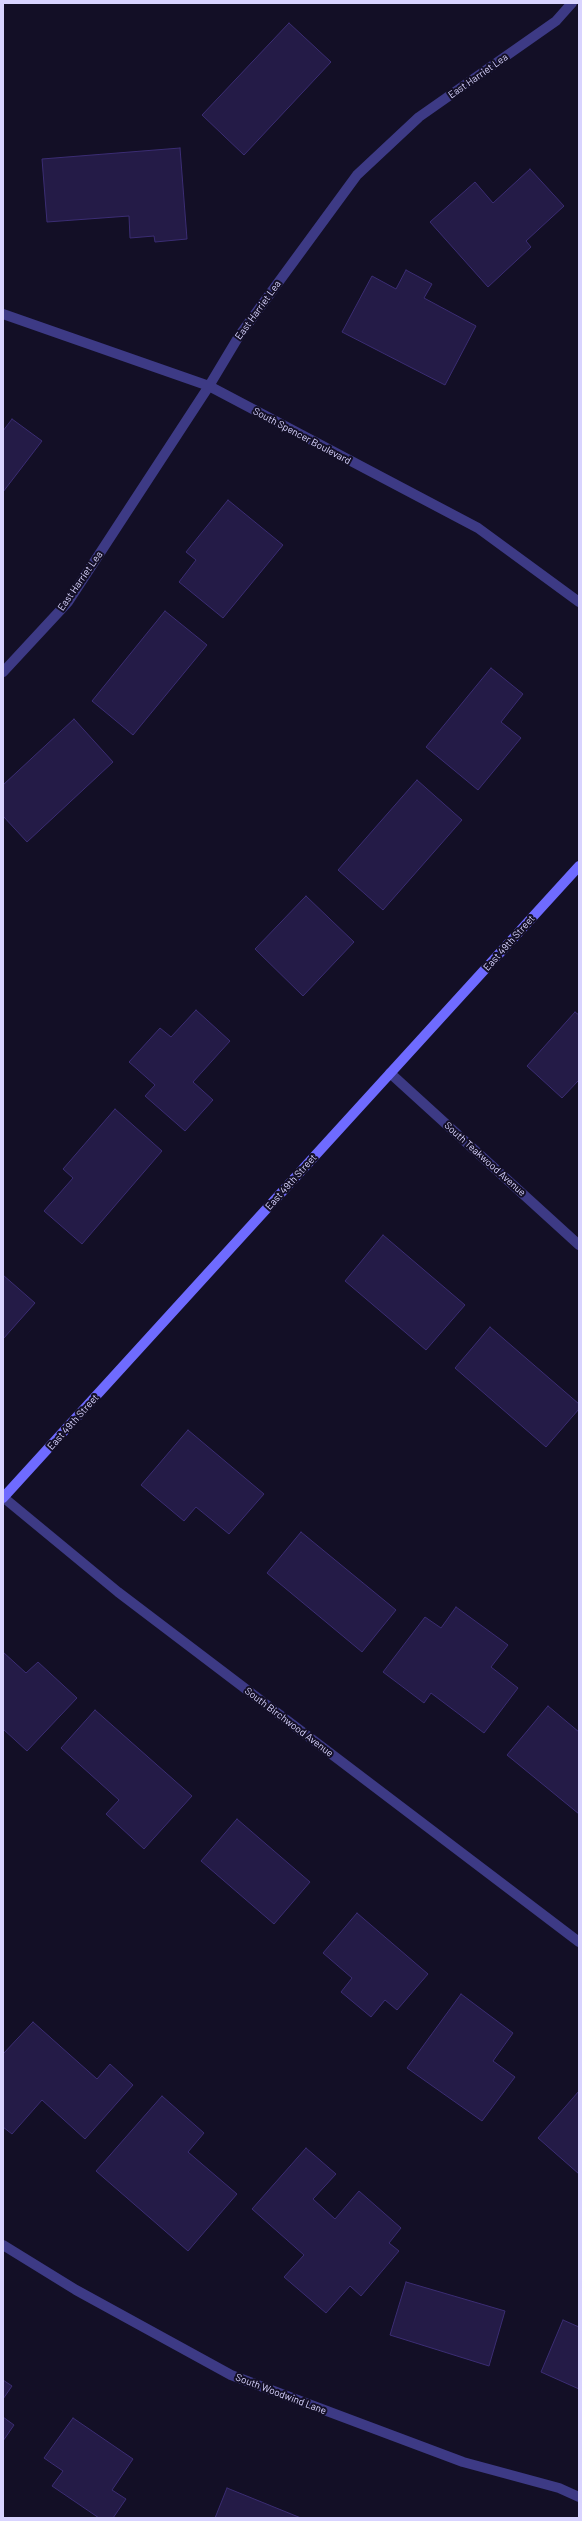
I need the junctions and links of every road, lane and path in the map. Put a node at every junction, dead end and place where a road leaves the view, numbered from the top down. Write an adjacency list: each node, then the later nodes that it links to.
1 (572, 3): 3 (street, East Harriet Lea)
2 (3, 314): 3 (street, South Spencer Boulevard)
3 (209, 386): 4 (street, South Spencer Boulevard); 5 (street, East Harriet Lea)
4 (579, 602)
5 (3, 672)
6 (579, 866): 7 (street, East 49th Street)
7 (390, 1073): 8 (street, South Teakwood Avenue); 9 (street, East 49th Street)
8 (579, 1245)
9 (3, 1498): 10 (street, South Birchwood Avenue)
10 (579, 1942)
11 (3, 2245): 12 (street, South Woodwind Lane)
12 (579, 2497)

